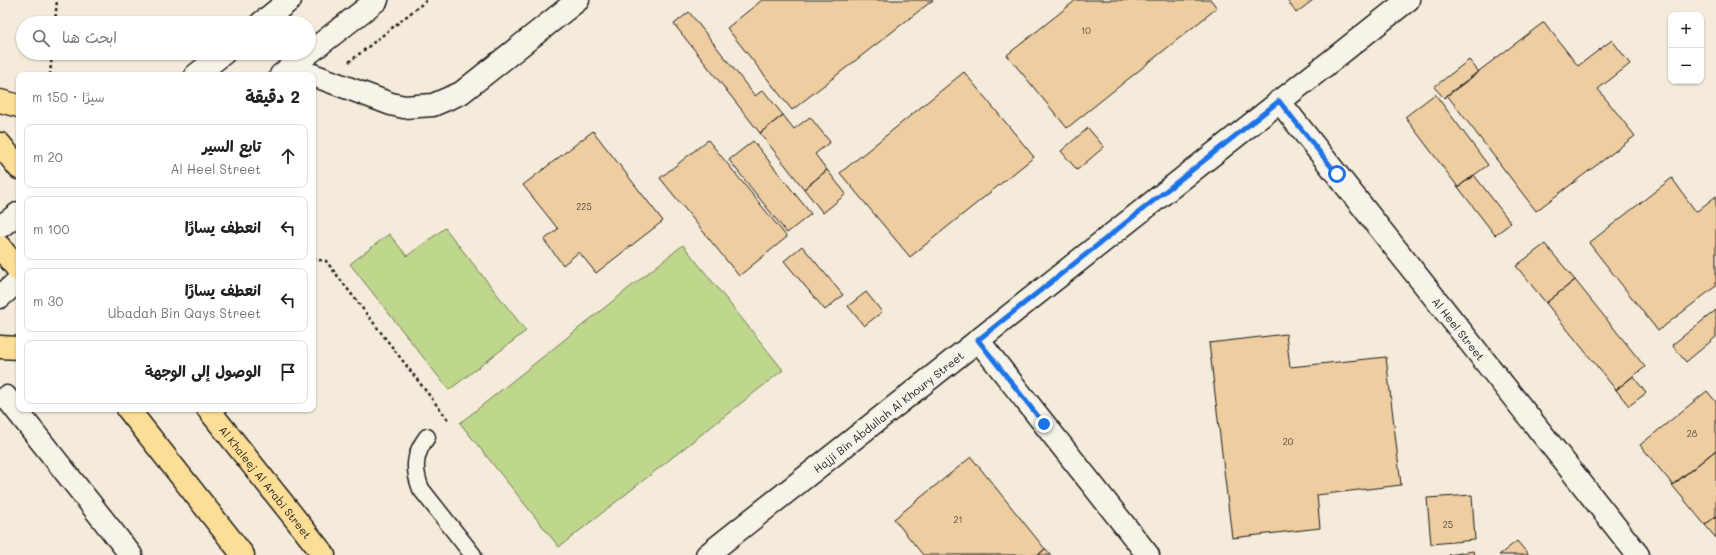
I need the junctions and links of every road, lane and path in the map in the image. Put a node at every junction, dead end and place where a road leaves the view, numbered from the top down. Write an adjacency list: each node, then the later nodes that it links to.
1 (57, 0): 7 (path)
2 (290, 0): 8 (street)
3 (377, 0): 9 (street)
4 (428, 0): 16 (path)
5 (578, 0): 16 (street)
6 (1408, 0): 18 (street, Hajji Bin Abdullah Al Khoury Street)
7 (56, 16)
8 (270, 16)
9 (316, 48)
10 (51, 60): 14 (path)
11 (215, 60): 15 (street)
12 (300, 60): 13 (street)
13 (286, 71)
14 (50, 72)
15 (200, 72)
16 (318, 77)
17 (0, 101): 19 (highway)
18 (1279, 101): 29 (street, Hajji Bin Abdullah Al Khoury Street); 45 (street, Al Heel Street)
19 (16, 105)
20 (0, 144): 21 (highway)
21 (16, 164)
22 (16, 214): 23 (street)
23 (0, 227)
24 (0, 247): 26 (highway)
25 (316, 259): 37 (path)
26 (16, 267)
27 (16, 283): 28 (street)
28 (0, 297)
29 (978, 340): 43 (street, Hajji Bin Abdullah Al Khoury Street); 44 (street)
30 (0, 347): 31 (highway)
31 (16, 348)
32 (6, 397): 33 (street)
33 (16, 410)
34 (18, 412): 39 (street)
35 (130, 412): 40 (highway)
36 (210, 412): 41 (highway, Al Khaleej Al Arabi Street)
37 (449, 421)
38 (427, 437): 42 (lane)
39 (131, 555)
40 (243, 555)
41 (324, 555)
42 (473, 555)
43 (707, 555)
44 (1148, 555)
45 (1638, 555)

